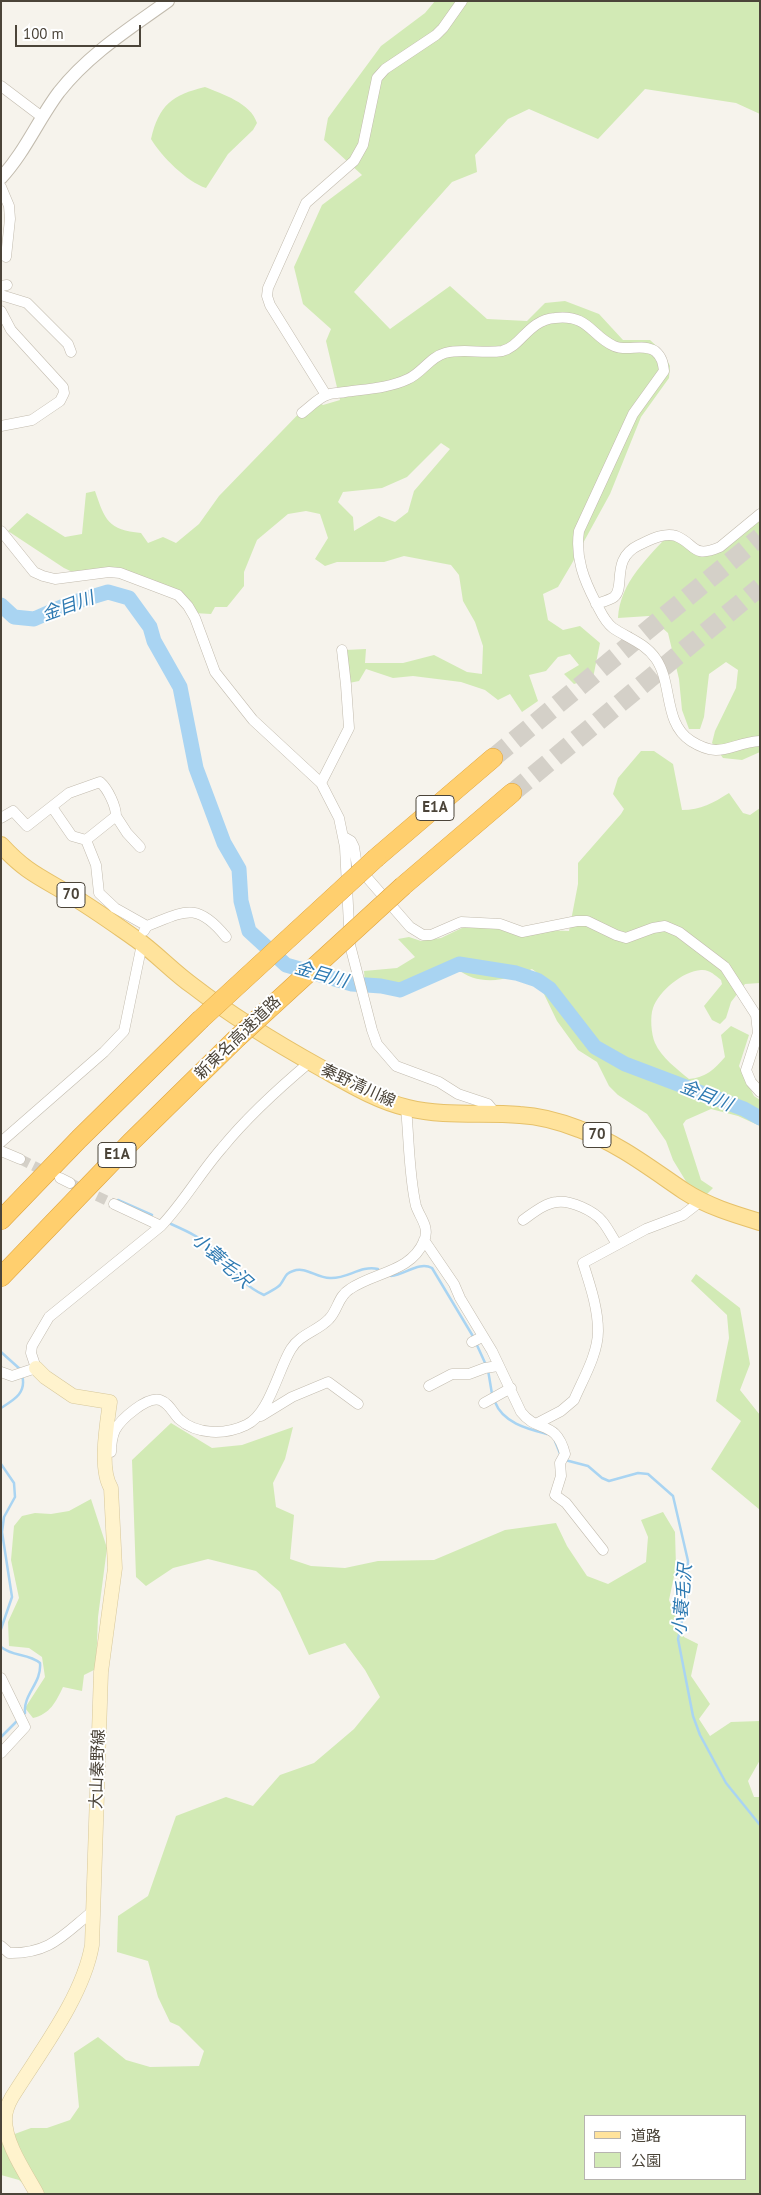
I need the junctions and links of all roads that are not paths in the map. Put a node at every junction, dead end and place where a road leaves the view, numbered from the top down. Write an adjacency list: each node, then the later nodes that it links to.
1 (168, 1): 4 (street)
2 (462, 1): 11 (street)
3 (1, 86): 4 (street)
4 (42, 116): 5 (street)
5 (1, 178)
6 (1, 187): 7 (street)
7 (6, 257)
8 (1, 296): 10 (street)
9 (1, 311): 13 (street)
10 (71, 352)
11 (326, 395): 12 (street); 16 (street)
12 (302, 413)
13 (1, 426)
14 (760, 514): 16 (street)
15 (1, 531): 20 (street)
16 (596, 604): 18 (street)
17 (342, 650): 20 (street)
18 (760, 741)
19 (493, 758): 43 (highway, E1A, bridge)
20 (321, 783): 25 (street)
21 (512, 793): 49 (highway, 新東名高速道路 / E1A, bridge)
22 (52, 807): 23 (street); 24 (street); 26 (street)
23 (116, 816): 26 (street); 28 (street)
24 (1, 818)
25 (344, 837): 33 (street); 35 (street)
26 (86, 840): 29 (street)
27 (1, 845): 31 (main road, 秦野清川線 / 70)
28 (140, 847)
29 (147, 926): 30 (street); 31 (street)
30 (226, 937)
31 (141, 942): 32 (main road, 秦野清川線 / 70); 36 (street)
32 (310, 1062): 34 (main road, 秦野清川線 / 70); 46 (street)
33 (760, 1092)
34 (406, 1108): 35 (main road, 秦野清川線 / 70); 47 (street)
35 (496, 1114): 41 (main road, 秦野清川線 / 70)
36 (1, 1142)
37 (1, 1150): 38 (street)
38 (20, 1159)
39 (60, 1178): 40 (street)
40 (70, 1183)
41 (701, 1201): 45 (main road, 秦野清川線 / 70); 48 (street)
42 (114, 1204): 46 (street)
43 (1, 1220)
44 (523, 1220): 48 (street)
45 (760, 1222)
46 (161, 1226): 51 (street)
47 (424, 1240): 50 (street); 57 (street)
48 (617, 1244): 58 (street)
49 (1, 1277)
50 (497, 1366): 53 (street); 54 (street)
51 (32, 1369): 52 (street); 59 (main road, 大山秦野線)
52 (1, 1372)
53 (429, 1386)
54 (511, 1388): 55 (street); 58 (street)
55 (486, 1402)
56 (358, 1404): 57 (street)
57 (261, 1416): 59 (street)
58 (540, 1429): 60 (street)
59 (111, 1488): 63 (main road, 大山秦野線)
60 (603, 1550)
61 (1, 1678): 62 (street)
62 (1, 1753)
63 (93, 1911): 64 (street); 65 (main road, 大山秦野線)
64 (1, 1946)
65 (37, 2194)

